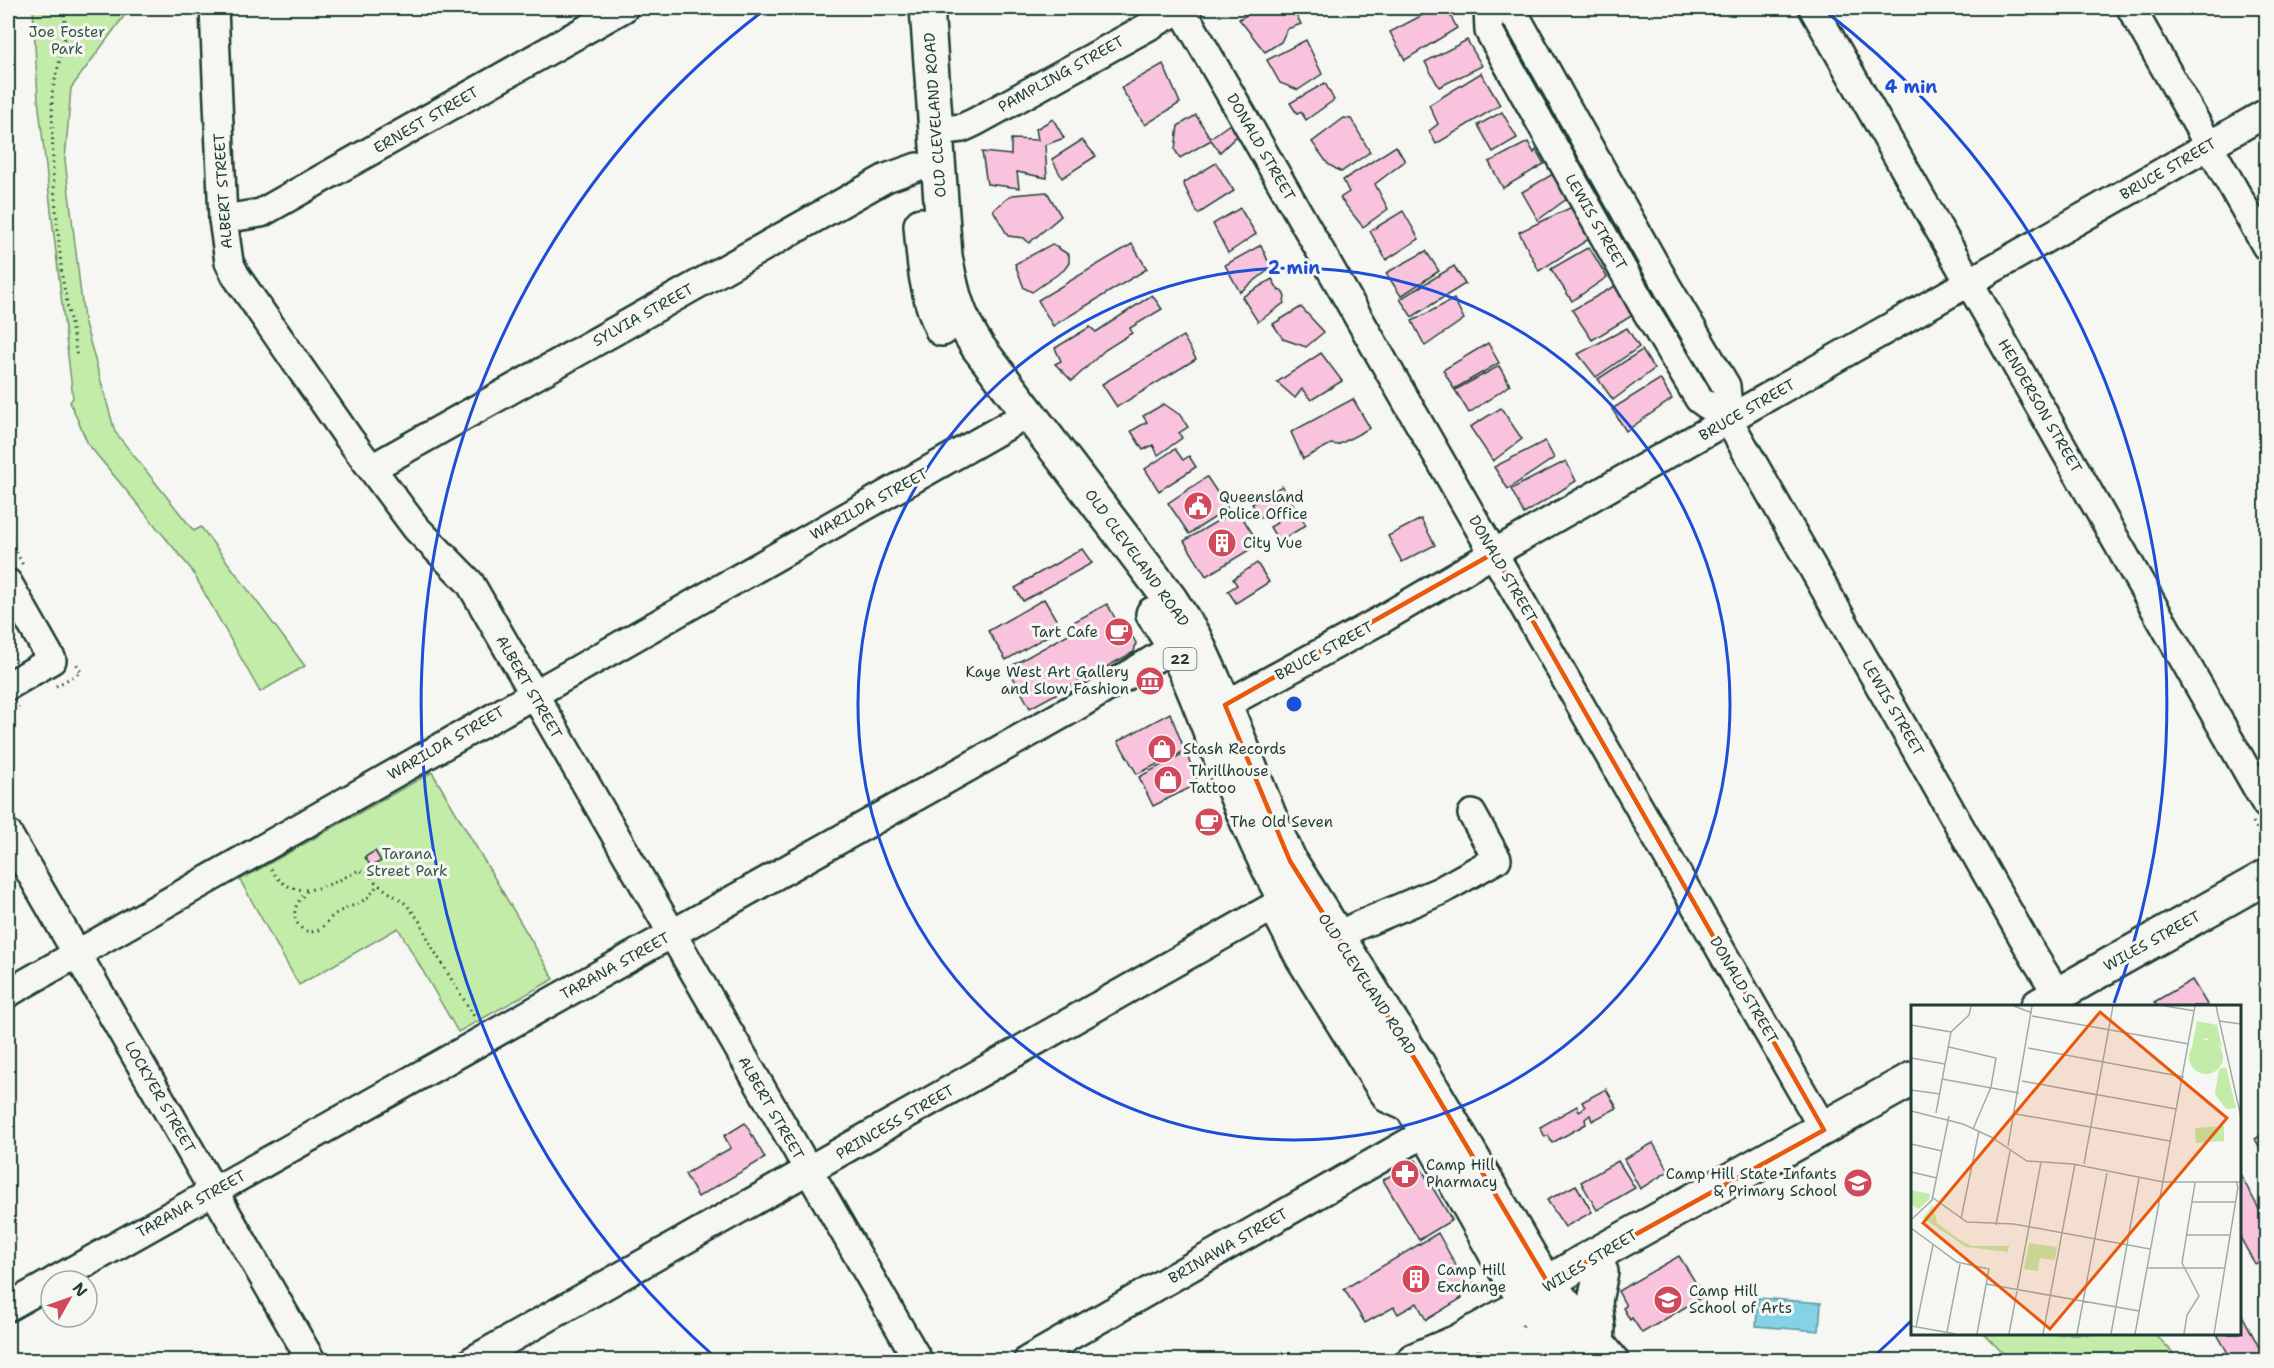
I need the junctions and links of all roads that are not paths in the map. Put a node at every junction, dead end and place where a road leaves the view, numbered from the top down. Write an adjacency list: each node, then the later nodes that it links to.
1 (214, 8): 14 (street, ALBERT STREET)
2 (624, 8): 14 (street, ERNEST STREET)
3 (907, 8): 13 (main road, OLD CLEVELAND ROAD / 22)
4 (927, 8): 11 (main road, OLD CLEVELAND ROAD / 22)
5 (1182, 8): 11 (street, PAMPLING STREET); 20 (street, DONALD STREET)
6 (1488, 8): 17 (street, LEWIS STREET)
7 (1507, 8): 17 (street, LEWIS STREET)
8 (1813, 8): 16 (street, HENDERSON STREET)
9 (2131, 8): 12 (street)
10 (2266, 113): 12 (street, BRUCE STREET)
11 (937, 130): 25 (main road, OLD CLEVELAND ROAD / 22)
12 (2209, 145): 15 (street); 16 (street, BRUCE STREET)
13 (917, 167): 18 (main road, OLD CLEVELAND ROAD / 22); 19 (street, SYLVIA STREET)
14 (223, 219): 19 (street, ALBERT STREET)
15 (2266, 246)
16 (1970, 282): 17 (street, BRUCE STREET); 26 (street, HENDERSON STREET)
17 (1729, 421): 20 (street, BRUCE STREET); 36 (street, LEWIS STREET)
18 (1010, 424): 22 (main road, OLD CLEVELAND ROAD / 22); 24 (street, WARILDA STREET)
19 (372, 468): 24 (street, ALBERT STREET)
20 (1494, 553): 25 (street, BRUCE STREET); 40 (street, DONALD STREET)
21 (8, 583): 23 (street)
22 (1174, 647): 31 (main road, OLD CLEVELAND ROAD / 22); 32 (street, TARANA STREET)
23 (8, 686)
24 (533, 693): 32 (street, ALBERT STREET); 34 (street, WARILDA STREET)
25 (1225, 705): 33 (main road, OLD CLEVELAND ROAD / 22)
26 (2258, 810)
27 (1472, 814): 33 (street)
28 (8, 834): 34 (street, LOCKYER STREET)
29 (2266, 877): 36 (main road, WILES STREET)
30 (2266, 894): 36 (main road, WILES STREET)
31 (1279, 904): 39 (main road, OLD CLEVELAND ROAD / 22); 41 (street, PRINCESS STREET)
32 (672, 934): 41 (street, ALBERT STREET); 42 (street, TARANA STREET)
33 (1336, 937): 46 (main road, OLD CLEVELAND ROAD / 22)
34 (76, 954): 35 (street, WARILDA STREET); 42 (street, LOCKYER STREET)
35 (8, 993)
36 (2055, 1003)
37 (1911, 1080): 40 (main road, WILES STREET)
38 (1911, 1096): 44 (main road, WILES STREET)
39 (1421, 1122): 46 (main road, OLD CLEVELAND ROAD / 22); 53 (street, BRINAWA STREET)
40 (1824, 1130): 46 (main road, WILES STREET)
41 (808, 1172): 51 (street, PRINCESS STREET); 52 (street, ALBERT STREET)
42 (214, 1191): 43 (street, TARANA STREET); 50 (street, LOCKYER STREET)
43 (75, 1269)
44 (1602, 1272): 46 (main road, WILES STREET); 49 (main road)
45 (39, 1289): 47 (street, TARANA STREET)
46 (1544, 1294): 48 (main road); 49 (main road, OLD CLEVELAND ROAD / 22)
47 (8, 1307)
48 (1474, 1332): 49 (main road); 54 (main road)
49 (1586, 1354)
50 (311, 1360)
51 (473, 1360)
52 (918, 1360)
53 (1028, 1360)
54 (1414, 1360)

